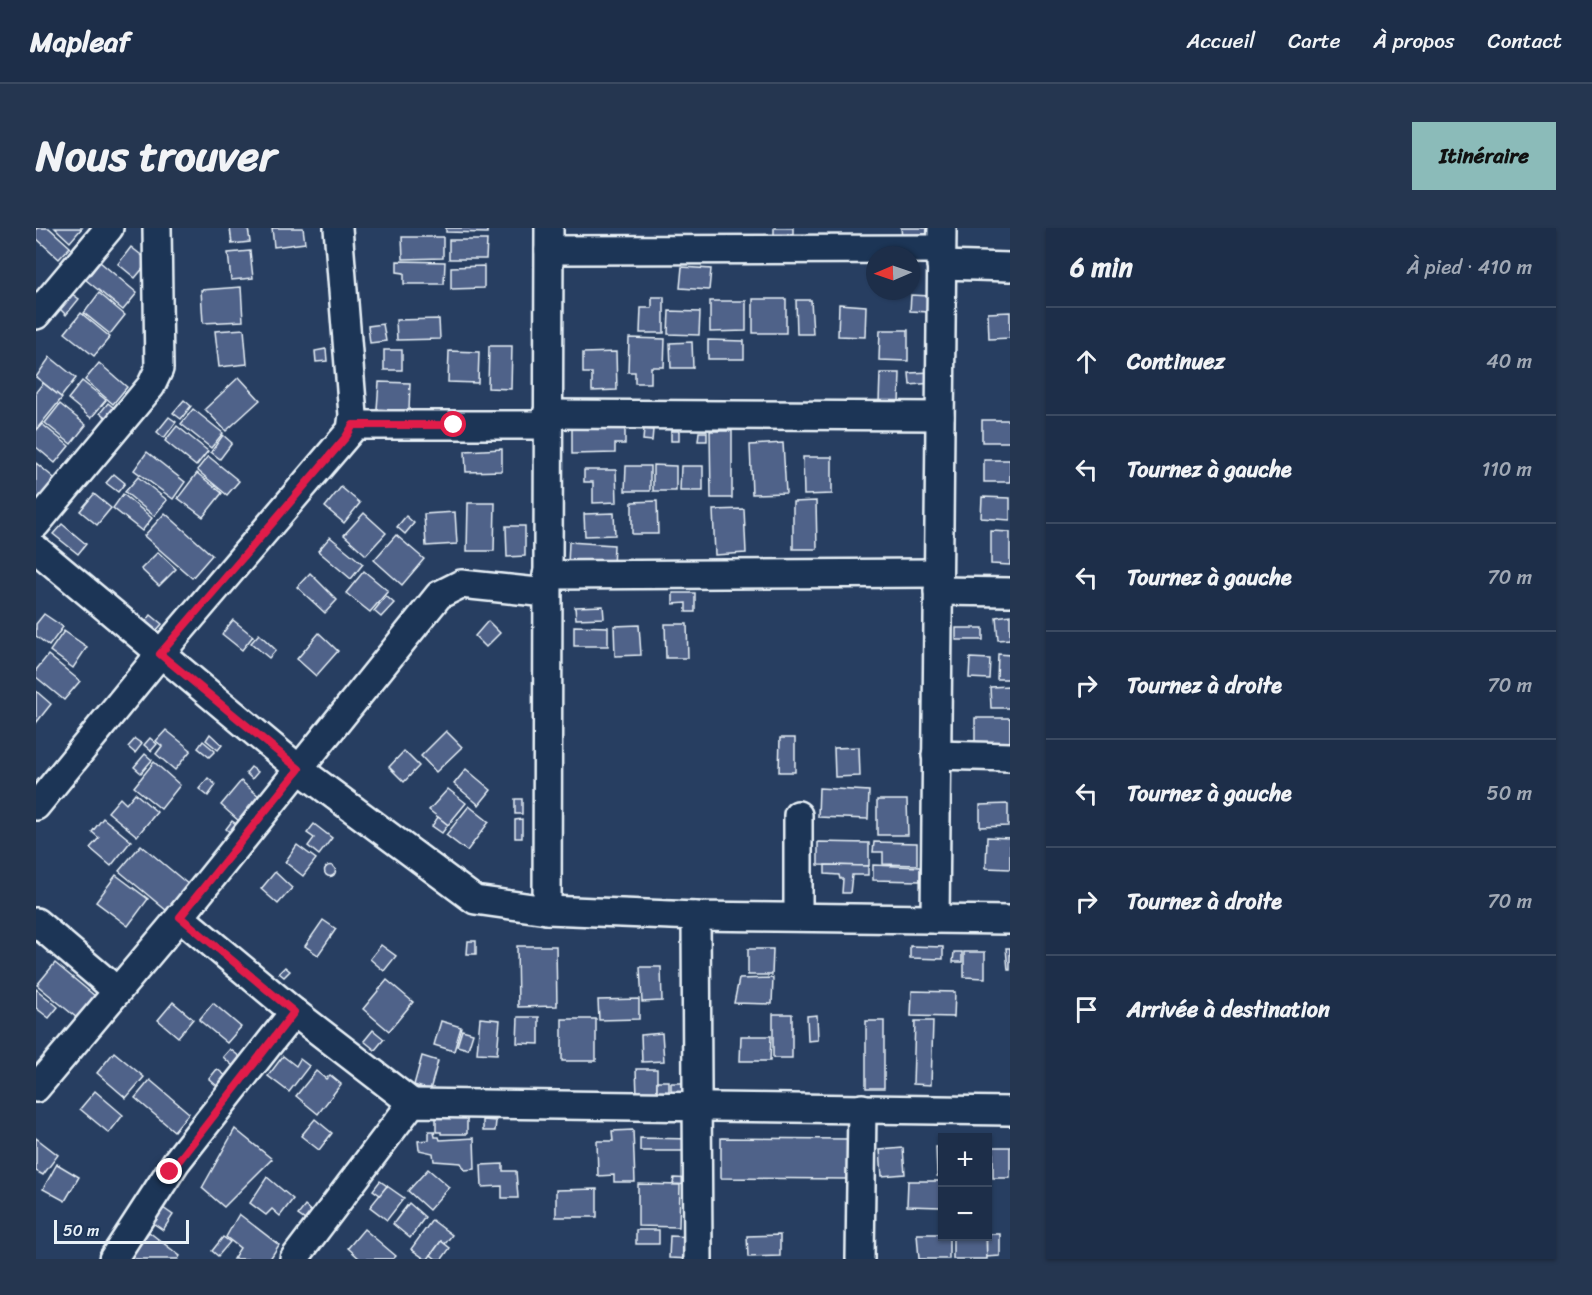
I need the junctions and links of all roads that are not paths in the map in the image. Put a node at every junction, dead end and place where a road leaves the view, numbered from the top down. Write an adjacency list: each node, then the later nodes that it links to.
1 (109, 228): 7 (street)
2 (158, 228): 11 (street)
3 (338, 228): 10 (street)
4 (549, 239): 5 (street); 9 (street)
5 (941, 247): 6 (street); 8 (street)
6 (1010, 267)
7 (36, 315)
8 (940, 416): 9 (street); 13 (street)
9 (547, 419): 10 (street); 14 (street)
10 (353, 425): 16 (street)
11 (36, 524)
12 (36, 549): 16 (street)
13 (938, 582): 14 (street); 15 (street); 17 (street)
14 (547, 584): 19 (street); 22 (street)
15 (1010, 592)
16 (160, 654): 19 (street); 20 (street)
17 (936, 755): 18 (street); 26 (street)
18 (1010, 757)
19 (299, 769): 22 (street); 25 (street)
20 (36, 806)
21 (798, 815): 24 (street)
22 (547, 910): 23 (street)
23 (696, 916): 24 (street); 33 (street)
24 (798, 916): 26 (street)
25 (180, 917): 29 (street); 30 (street)
26 (935, 919): 27 (street)
27 (1010, 920)
28 (36, 922): 29 (street)
29 (116, 990): 31 (street)
30 (294, 1012): 32 (street); 36 (street)
31 (36, 1088)
32 (412, 1103): 33 (street); 37 (street)
33 (699, 1105): 34 (street); 38 (street)
34 (862, 1108): 35 (street); 39 (street)
35 (1010, 1111)
36 (113, 1259)
37 (294, 1259)
38 (698, 1259)
39 (861, 1259)

